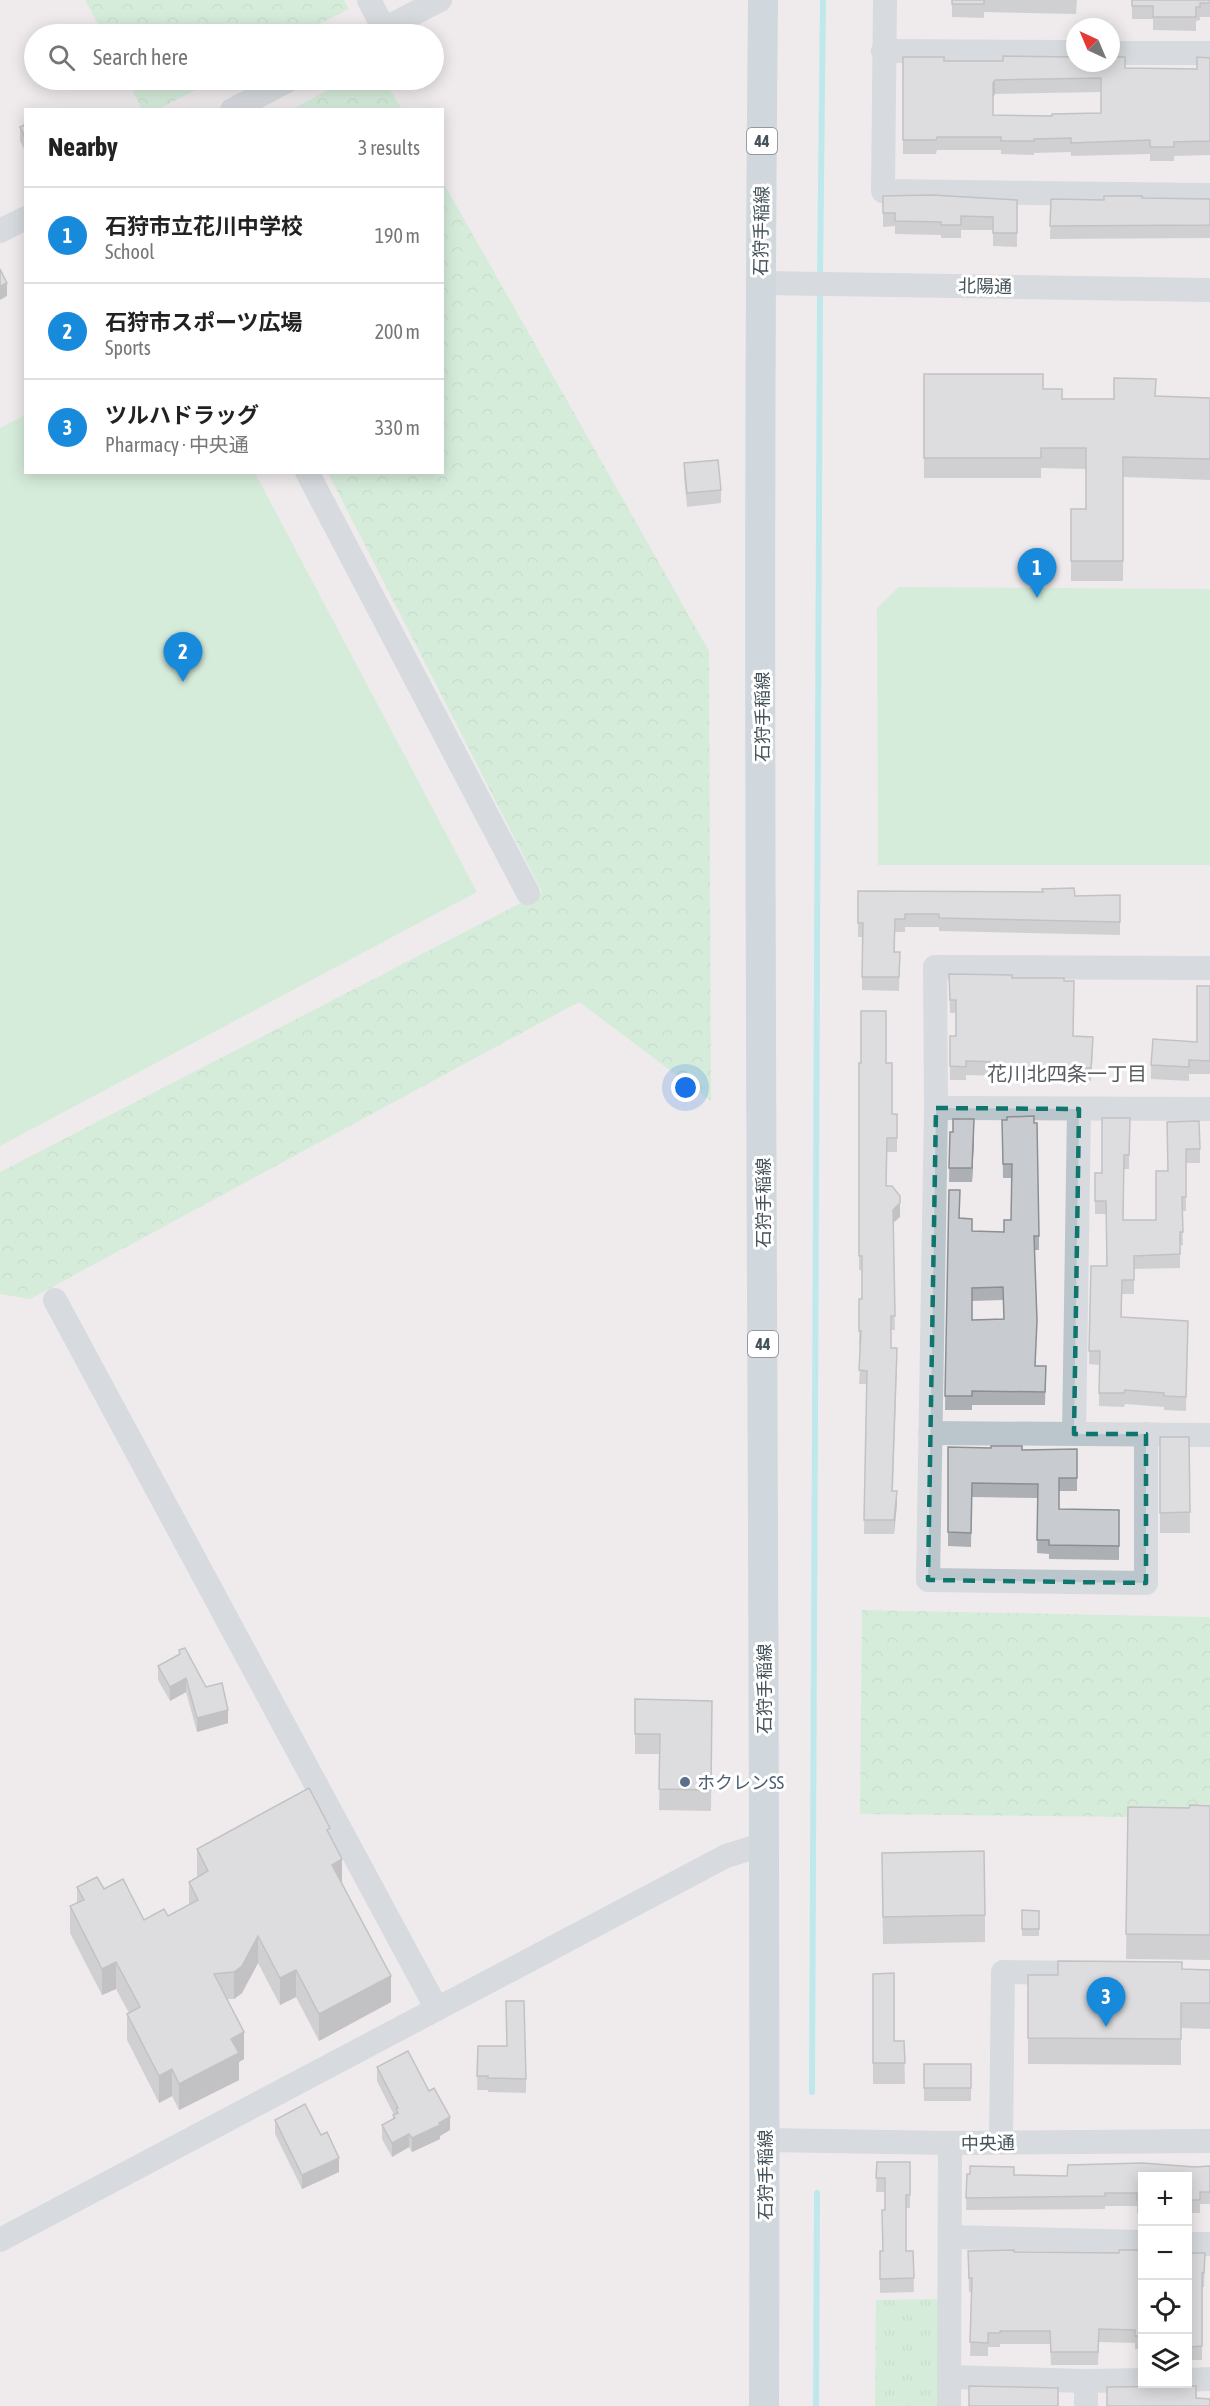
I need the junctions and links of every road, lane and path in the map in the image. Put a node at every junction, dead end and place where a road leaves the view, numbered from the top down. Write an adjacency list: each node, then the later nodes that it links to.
1 (369, 0): 5 (street)
2 (440, 0): 6 (street)
3 (763, 0): 16 (main road, 石狩手稲線 / 44)
4 (885, 0): 7 (street)
5 (376, 24)
6 (394, 24)
7 (883, 51): 8 (street); 13 (street)
8 (1066, 52)
9 (1120, 53): 10 (street)
10 (1210, 53)
11 (270, 90): 12 (street)
12 (236, 108)
13 (1210, 195)
14 (24, 219): 15 (street)
15 (0, 231)
16 (760, 283): 17 (street, 北陽通); 29 (main road, 石狩手稲線 / 44)
17 (1210, 290)
18 (308, 474): 19 (street)
19 (528, 893)
20 (1210, 968): 21 (street)
21 (936, 1108): 22 (street); 25 (street)
22 (1079, 1109): 23 (street); 26 (street)
23 (1210, 1109)
24 (55, 1300): 31 (street)
25 (930, 1433): 26 (street); 27 (street)
26 (1074, 1434): 27 (street)
27 (1146, 1434): 28 (street)
28 (1210, 1435)
29 (765, 1844): 31 (street); 32 (main road, 石狩手稲線 / 44)
30 (1118, 1973): 34 (street)
31 (437, 2009): 37 (street)
32 (765, 2140): 35 (street, 中央通); 46 (main road, 石狩手稲線 / 44)
33 (1210, 2141): 34 (street, 中央通)
34 (1001, 2142): 35 (street, 中央通)
35 (950, 2143): 36 (street)
36 (951, 2237): 38 (street); 41 (street)
37 (0, 2240)
38 (1138, 2242)
39 (1192, 2244): 40 (street)
40 (1210, 2244)
41 (949, 2378): 45 (street); 47 (street)
42 (1210, 2379): 44 (street)
43 (1138, 2380): 45 (street)
44 (1192, 2380)
45 (1086, 2381): 48 (street)
46 (764, 2406)
47 (949, 2406)
48 (1086, 2406)

